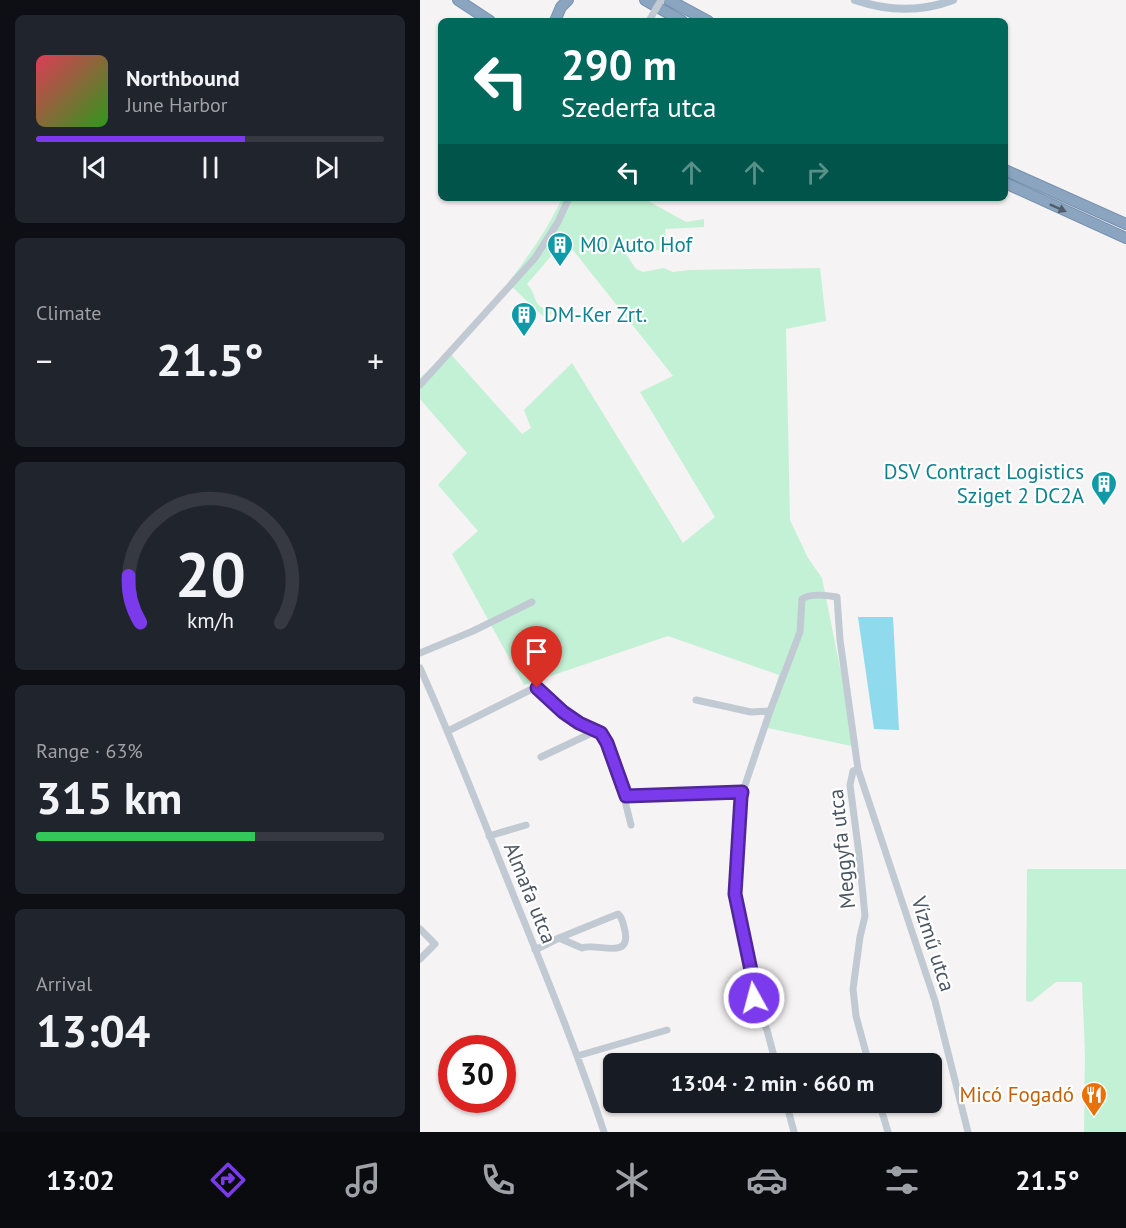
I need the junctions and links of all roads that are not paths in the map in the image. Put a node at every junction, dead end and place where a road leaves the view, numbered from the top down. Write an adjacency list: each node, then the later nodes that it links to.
1 (458, 0): 9 (highway)
2 (567, 0): 10 (highway)
3 (634, 0): 8 (highway)
4 (645, 0): 8 (highway)
5 (855, 0): 6 (main road)
6 (953, 0)
7 (674, 2): 13 (highway)
8 (662, 5): 11 (street, bridge); 12 (highway)
9 (485, 18)
10 (556, 18)
11 (651, 18)
12 (678, 18)
13 (703, 18)
14 (1008, 171): 17 (highway)
15 (1008, 184): 18 (highway, one-way to 18)
16 (567, 201): 19 (street)
17 (1126, 224)
18 (1126, 238)
19 (420, 385)
20 (532, 602): 21 (street)
21 (420, 653)
22 (420, 668): 25 (street, Almafa utca)
23 (696, 700): 24 (street)
24 (770, 711): 28 (street, Meggyfa utca); 29 (street)
25 (448, 731): 26 (street); 33 (street, Almafa utca)
26 (596, 731): 27 (street); 30 (street)
27 (541, 757)
28 (858, 769): 40 (street, Meggyfa utca); 47 (street, Vízmű utca)
29 (742, 792): 30 (street); 39 (street)
30 (626, 796): 32 (street)
31 (526, 825): 33 (street)
32 (631, 825)
33 (489, 836): 36 (street, Almafa utca)
34 (420, 929): 37 (street)
35 (559, 938): 35 (street); 36 (street)
36 (535, 950): 41 (street, Almafa utca)
37 (420, 959)
38 (667, 1030): 41 (street)
39 (773, 1053)
40 (866, 1053)
41 (577, 1056): 44 (street, Almafa utca)
42 (789, 1113): 45 (street)
43 (882, 1113): 46 (street)
44 (604, 1132)
45 (794, 1132)
46 (888, 1132)
47 (968, 1132)

